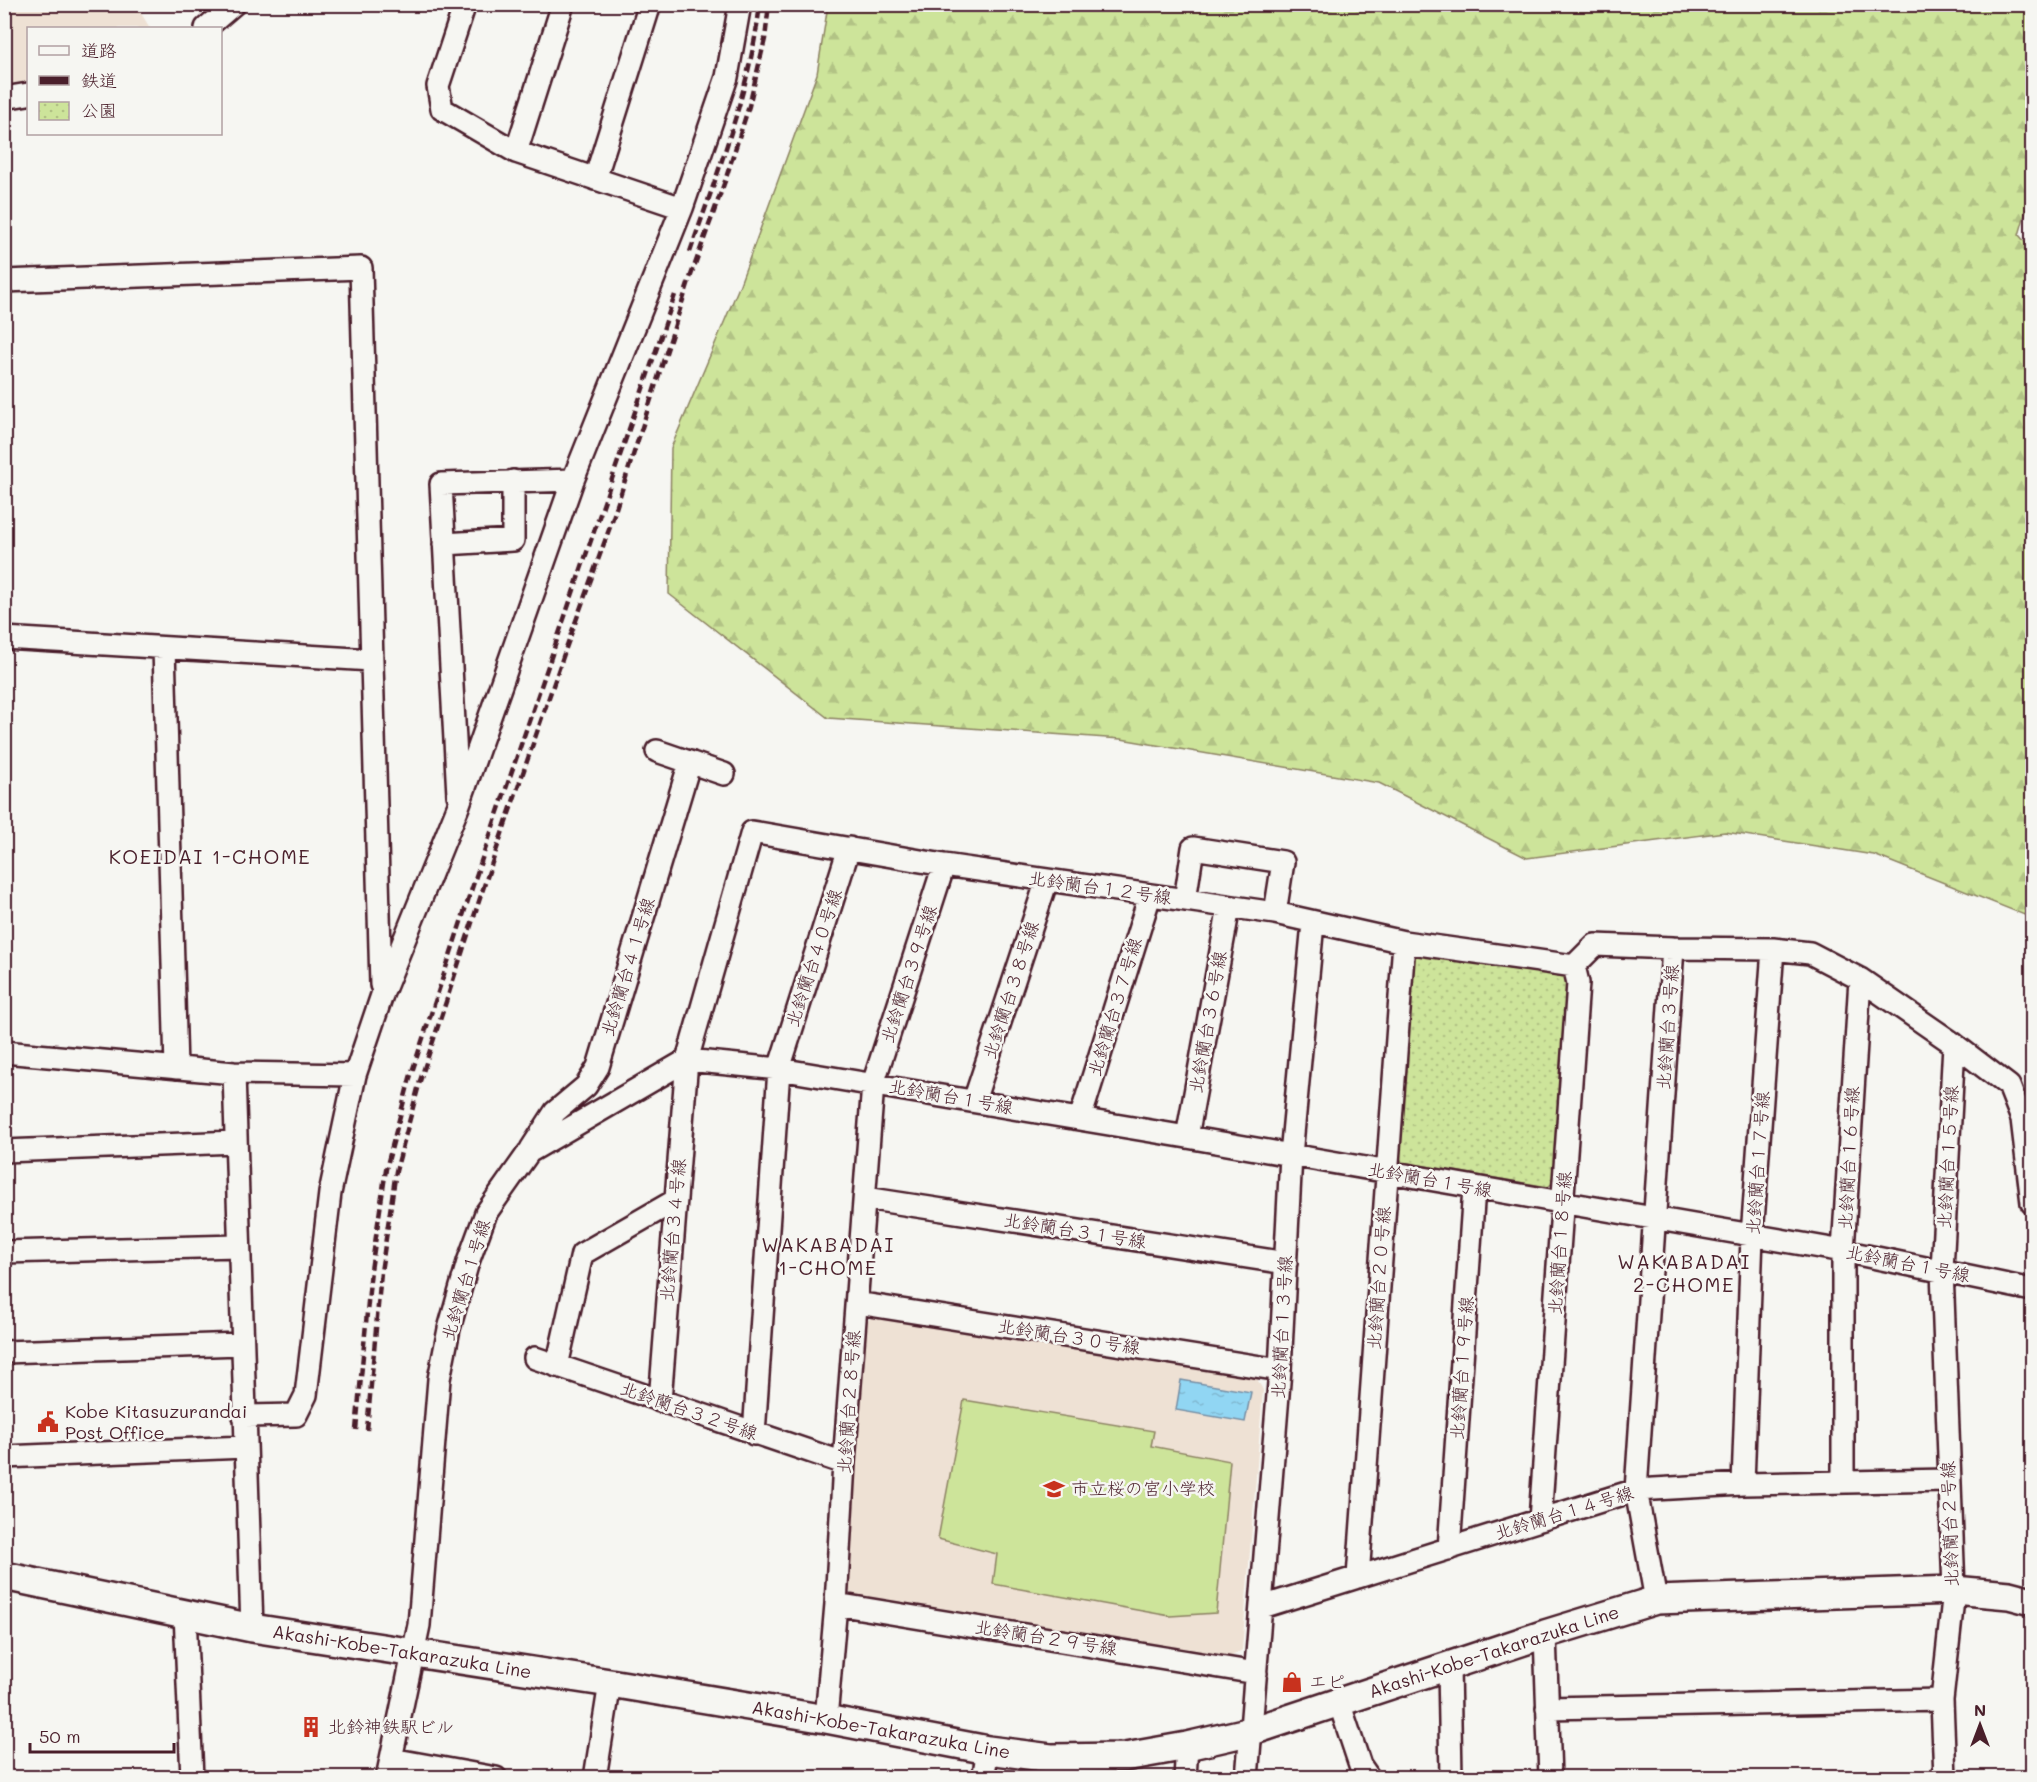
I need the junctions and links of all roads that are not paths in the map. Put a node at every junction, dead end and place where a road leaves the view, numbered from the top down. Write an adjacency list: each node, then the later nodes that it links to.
1 (234, 4): 6 (street)
2 (465, 4): 9 (street)
3 (563, 4): 9 (street)
4 (650, 4): 10 (street)
5 (740, 4): 11 (street)
6 (207, 27)
7 (27, 94): 8 (street)
8 (4, 98)
9 (516, 152): 10 (street)
10 (596, 179): 11 (street)
11 (682, 208): 13 (street)
12 (4, 281): 18 (street)
13 (573, 480): 14 (street); 22 (street)
14 (513, 482): 15 (street); 15 (street)
15 (444, 544): 22 (street)
16 (4, 638): 17 (street)
17 (164, 648): 18 (street); 40 (street)
18 (372, 660): 36 (street)
19 (657, 751): 20 (street)
20 (690, 762): 21 (street); 50 (street, 北鈴蘭台４１号線)
21 (724, 774)
22 (458, 807): 36 (street)
23 (849, 848): 24 (street, 北鈴蘭台１２号線); 39 (street, 北鈴蘭台１２号線); 41 (street, 北鈴蘭台４０号線)
24 (944, 865): 25 (street, 北鈴蘭台１２号線); 44 (street, 北鈴蘭台３９号線)
25 (1047, 880): 26 (street, 北鈴蘭台１２号線); 45 (street, 北鈴蘭台３８号線)
26 (1150, 895): 27 (street, 北鈴蘭台１２号線); 46 (street, 北鈴蘭台３７号線)
27 (1185, 900): 28 (street, 北鈴蘭台１２号線); 29 (street)
28 (1229, 907): 29 (street, 北鈴蘭台１２号線); 47 (street, 北鈴蘭台３６号線)
29 (1275, 913): 30 (street, 北鈴蘭台１２号線)
30 (1313, 923): 31 (street, 北鈴蘭台１２号線); 51 (street, 北鈴蘭台１３号線)
31 (1404, 942): 34 (street, 北鈴蘭台１２号線); 52 (street, 北鈴蘭台２０号線)
32 (1673, 948): 33 (street, 北鈴蘭台３号線); 34 (street); 58 (street, 北鈴蘭台３号線)
33 (1773, 949): 35 (street, 北鈴蘭台３号線); 59 (street, 北鈴蘭台１７号線)
34 (1574, 966): 57 (street, 北鈴蘭台１８号線)
35 (1860, 979): 37 (street, 北鈴蘭台３号線); 61 (street, 北鈴蘭台１６号線)
36 (382, 995): 43 (street)
37 (1954, 1044): 56 (street, 北鈴蘭台３号線); 64 (street, 北鈴蘭台１５号線)
38 (4, 1052): 40 (street)
39 (687, 1060): 41 (street, 北鈴蘭台１号線); 50 (street, 北鈴蘭台１号線); 55 (street, 北鈴蘭台３４号線)
40 (176, 1068): 42 (street)
41 (779, 1069): 44 (street, 北鈴蘭台１号線); 74 (street, 北鈴蘭台４０号線)
42 (234, 1074): 43 (street); 48 (street)
43 (355, 1075): 73 (street)
44 (873, 1084): 45 (street, 北鈴蘭台１号線); 54 (street, 北鈴蘭台２８号線)
45 (974, 1101): 46 (street, 北鈴蘭台１号線)
46 (1080, 1119): 47 (street, 北鈴蘭台１号線)
47 (1187, 1137): 51 (street, 北鈴蘭台１号線)
48 (236, 1142): 49 (street); 60 (street)
49 (4, 1151)
50 (529, 1152): 94 (street, 北鈴蘭台１号線)
51 (1291, 1155): 52 (street, 北鈴蘭台１号線); 63 (street, 北鈴蘭台１３号線)
52 (1386, 1172): 53 (street, 北鈴蘭台１号線); 85 (street, 北鈴蘭台２０号線)
53 (1474, 1188): 57 (street, 北鈴蘭台１号線); 83 (street, 北鈴蘭台１９号線)
54 (865, 1198): 63 (street, 北鈴蘭台３１号線); 66 (street, 北鈴蘭台２８号線)
55 (676, 1200): 70 (street); 72 (street, 北鈴蘭台３４号線)
56 (2032, 1203)
57 (1563, 1204): 58 (street, 北鈴蘭台１号線); 82 (street, 北鈴蘭台１８号線)
58 (1654, 1218): 59 (street, 北鈴蘭台１号線); 81 (street, 北鈴蘭台３号線)
59 (1752, 1236): 61 (street, 北鈴蘭台１号線); 80 (street, 北鈴蘭台１７号線)
60 (238, 1246): 62 (street); 67 (street)
61 (1843, 1251): 64 (street, 北鈴蘭台１号線); 79 (street, 北鈴蘭台１６号線)
62 (4, 1252)
63 (1286, 1263): 71 (street, 北鈴蘭台１３号線)
64 (1941, 1270): 65 (street, 北鈴蘭台１号線); 78 (street, 北鈴蘭台２号線)
65 (2032, 1290)
66 (857, 1303): 71 (street, 北鈴蘭台３０号線); 77 (street, 北鈴蘭台２８号線)
67 (241, 1344): 68 (street); 73 (street)
68 (4, 1352)
69 (535, 1358): 70 (street, 北鈴蘭台３２号線)
70 (557, 1366): 72 (street, 北鈴蘭台３２号線)
71 (1280, 1370): 90 (street, 北鈴蘭台１３号線)
72 (660, 1401): 74 (street, 北鈴蘭台３２号線)
73 (244, 1416): 75 (street)
74 (754, 1434): 77 (street, 北鈴蘭台３２号線)
75 (245, 1447): 76 (street); 92 (street)
76 (4, 1457)
77 (844, 1463): 89 (street, 北鈴蘭台２８号線)
78 (1948, 1480): 79 (street, 北鈴蘭台１４号線); 86 (street, 北鈴蘭台２号線)
79 (1843, 1482): 80 (street, 北鈴蘭台１４号線)
80 (1743, 1484): 81 (street, 北鈴蘭台１４号線)
81 (1636, 1490): 82 (street, 北鈴蘭台１４号線); 87 (street, 北鈴蘭台３号線)
82 (1540, 1520): 83 (street, 北鈴蘭台１４号線)
83 (1449, 1549): 85 (street, 北鈴蘭台１４号線)
84 (4, 1576): 91 (main road, Akashi-Kobe-Takarazuka Line)
85 (1358, 1577): 90 (street, 北鈴蘭台１４号線)
86 (1954, 1590): 87 (main road, Akashi-Kobe-Takarazuka Line); 88 (main road, Akashi-Kobe-Takarazuka Line); 98 (street, 北鈴蘭台２号線)
87 (1656, 1600): 93 (main road, Akashi-Kobe-Takarazuka Line)
88 (2032, 1601)
89 (836, 1604): 96 (street, 北鈴蘭台２９号線); 101 (street, 北鈴蘭台２８号線)
90 (1262, 1607): 96 (street, 北鈴蘭台１３号線)
91 (185, 1613): 92 (main road, Akashi-Kobe-Takarazuka Line); 107 (street)
92 (252, 1628): 94 (main road, Akashi-Kobe-Takarazuka Line)
93 (1545, 1634): 95 (main road, Akashi-Kobe-Takarazuka Line); 100 (street)
94 (413, 1654): 97 (main road, Akashi-Kobe-Takarazuka Line); 105 (street, 北鈴蘭台１号線)
95 (1449, 1666): 99 (main road, Akashi-Kobe-Takarazuka Line); 113 (street)
96 (1256, 1673): 102 (street, 北鈴蘭台１３号線)
97 (610, 1683): 101 (main road, Akashi-Kobe-Takarazuka Line); 108 (street)
98 (1942, 1700): 100 (street); 115 (street, 北鈴蘭台２号線)
99 (1339, 1702): 102 (main road, Akashi-Kobe-Takarazuka Line); 112 (street)
100 (1547, 1708): 114 (street)
101 (825, 1719): 104 (main road, Akashi-Kobe-Takarazuka Line)
102 (1252, 1731): 103 (main road, Akashi-Kobe-Takarazuka Line); 111 (street, 北鈴蘭台１３号線)
103 (1187, 1746): 104 (main road, Akashi-Kobe-Takarazuka Line); 110 (street)
104 (988, 1750): 109 (street)
105 (389, 1768): 106 (street)
106 (495, 1777)
107 (192, 1778)
108 (595, 1778)
109 (983, 1778)
110 (1185, 1778)
111 (1247, 1778)
112 (1369, 1778)
113 (1451, 1778)
114 (1550, 1778)
115 (1945, 1778)

